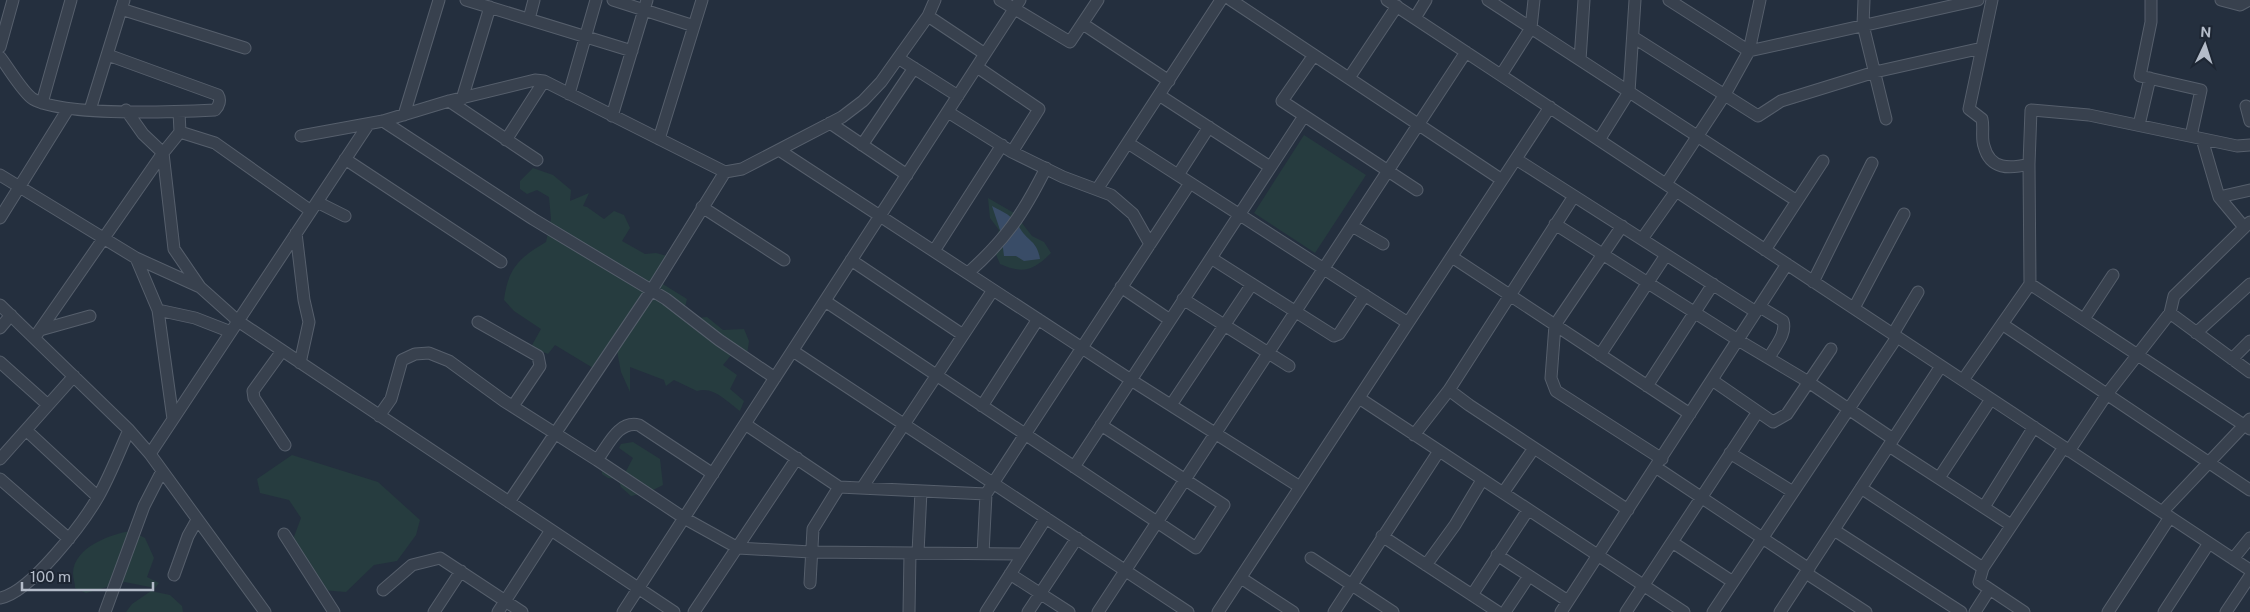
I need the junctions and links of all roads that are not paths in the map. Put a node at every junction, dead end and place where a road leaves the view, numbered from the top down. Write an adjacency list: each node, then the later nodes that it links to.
1 (14, 0): 41 (street)
2 (71, 0): 68 (street)
3 (439, 0): 76 (street)
4 (466, 0): 31 (street)
5 (534, 0): 34 (street)
6 (596, 0): 40 (street)
7 (613, 0): 30 (street)
8 (702, 0): 36 (street)
9 (935, 0): 32 (street)
10 (1000, 0): 28 (street)
11 (1221, 0): 60 (street)
12 (1231, 0): 49 (street)
13 (1426, 0): 33 (street)
14 (1488, 0): 38 (street)
15 (1534, 0): 38 (street)
16 (1584, 0): 52 (street)
17 (1635, 0): 39 (street)
18 (1668, 0): 45 (street)
19 (1760, 0): 45 (street)
20 (1864, 0): 37 (street)
21 (1978, 0): 37 (street)
22 (1992, 0): 43 (street)
23 (2150, 0): 58 (street)
24 (2221, 0): 25 (street)
25 (2249, 0)
26 (1095, 1): 35 (street)
27 (1392, 3): 33 (street); 57 (street)
28 (1018, 4): 35 (street); 47 (street)
29 (122, 5): 42 (street); 48 (street)
30 (646, 5): 36 (street); 44 (street)
31 (490, 7): 34 (street); 66 (street)
32 (928, 16): 47 (street); 51 (street)
33 (1414, 18): 46 (street)
34 (529, 19): 40 (street)
35 (1083, 24): 60 (street)
36 (694, 26): 91 (street)
37 (1863, 26): 45 (street); 55 (street)
38 (1531, 28): 52 (street); 56 (street)
39 (1633, 36): 61 (street); 65 (street)
40 (586, 37): 44 (street); 62 (street)
41 (0, 47)
42 (245, 48)
43 (1982, 48): 55 (street); 106 (street)
44 (632, 51): 77 (street)
45 (1749, 51): 65 (street)
46 (1466, 52): 56 (street); 83 (street)
47 (986, 54): 53 (street)
48 (108, 55): 72 (street); 74 (street)
49 (1314, 55): 57 (street); 78 (street)
50 (0, 57): 68 (street)
51 (898, 58): 54 (street); 82 (street)
52 (1580, 60): 61 (street)
53 (977, 67): 64 (street); 99 (street)
54 (914, 68): 64 (street); 95 (street)
55 (1875, 72): 65 (street); 79 (street)
56 (1501, 75): 70 (street)
57 (1349, 78): 83 (street)
58 (2150, 78): 85 (street); 90 (street)
59 (544, 81): 62 (street); 66 (street); 92 (street)
60 (1169, 81): 63 (street)
61 (1629, 92): 89 (street); 93 (street)
62 (568, 94): 77 (street)
63 (1159, 95): 86 (street); 94 (street)
64 (958, 96): 75 (street)
65 (1724, 96): 89 (street)
66 (462, 99): 67 (street)
67 (449, 101): 76 (street); 92 (street)
68 (42, 103): 71 (street)
69 (2246, 106): 81 (street)
70 (1550, 107): 93 (street); 101 (street)
71 (68, 109): 72 (street); 116 (street)
72 (90, 110): 73 (street)
73 (126, 110): 74 (street); 100 (street)
74 (179, 112): 87 (street)
75 (948, 112): 96 (street); 112 (street)
76 (404, 115): 80 (street)
77 (612, 116): 91 (street)
78 (1304, 116): 107 (street); 109 (street)
79 (1886, 119)
80 (382, 121): 84 (street); 163 (street)
81 (2250, 121)
82 (830, 123): 95 (street); 98 (street)
83 (1419, 124): 109 (street); 114 (street)
84 (368, 125): 88 (street); 102 (street)
85 (2139, 125): 90 (street); 106 (street)
86 (1209, 127): 107 (street); 113 (street)
87 (180, 132): 100 (street); 124 (street)
88 (301, 136)
89 (1698, 136): 118 (street); 123 (street)
90 (2196, 137): 97 (street); 122 (street)
91 (659, 139): 110 (street)
92 (506, 140): 103 (street)
93 (1599, 140): 118 (street)
94 (1128, 143): 113 (street); 117 (street)
95 (862, 145): 112 (street)
96 (1002, 145): 99 (street); 141 (street)
97 (2250, 145)
98 (779, 150): 110 (street); 129 (street)
99 (1012, 152): 108 (street)
100 (163, 153): 136 (street); 160 (street)
101 (1516, 159): 114 (street); 121 (street)
102 (345, 160): 124 (street); 149 (street)
103 (538, 160)
104 (1823, 161): 123 (street)
105 (1872, 163): 154 (street)
106 (2029, 164): 158 (street)
107 (1270, 167): 127 (street)
108 (1046, 168): 117 (street); 152 (street)
109 (1390, 171): 119 (street); 133 (street)
110 (725, 172): 125 (street)
111 (0, 174): 116 (street)
112 (907, 174): 129 (street)
113 (1178, 175): 115 (street)
114 (1502, 180): 144 (street)
115 (1190, 183): 127 (street); 138 (street)
116 (20, 187): 130 (street); 136 (street)
117 (1098, 188): 138 (street)
118 (1671, 188): 137 (street); 140 (street)
119 (1418, 190)
120 (2250, 190): 122 (street)
121 (1574, 196): 131 (street); 134 (street)
122 (2219, 197): 132 (street)
123 (1797, 201): 140 (street)
124 (314, 206): 128 (street); 135 (street)
125 (702, 207): 147 (street); 163 (street)
126 (1904, 214): 170 (street)
127 (1239, 215): 146 (street); 151 (street)
128 (345, 216)
129 (880, 216): 141 (street); 148 (street)
130 (0, 218)
131 (1555, 224): 142 (street); 165 (street)
132 (2247, 225): 175 (street)
133 (1352, 226): 139 (street); 151 (street)
134 (1622, 226): 137 (street); 142 (street)
135 (296, 233): 181 (street); 205 (street)
136 (104, 238): 145 (street); 190 (street)
137 (1642, 239): 143 (street)
138 (1150, 244): 161 (street)
139 (1383, 244)
140 (1765, 250): 150 (street)
141 (934, 251): 152 (street)
142 (1604, 255): 155 (street); 185 (street)
143 (1666, 255): 155 (street); 157 (street)
144 (1452, 257): 165 (street); 183 (street)
145 (136, 258): 160 (street); 172 (street)
146 (1211, 258): 156 (street); 167 (street)
147 (784, 260)
148 (851, 260): 168 (street); 191 (street)
149 (501, 262)
150 (1787, 264): 154 (street); 171 (street)
151 (1324, 269): 166 (street); 173 (street)
152 (968, 273): 162 (street)
153 (2113, 275): 179 (street)
154 (1814, 282): 170 (street)
155 (1648, 283): 174 (street); 200 (street)
156 (1252, 284): 173 (street); 186 (street)
157 (1713, 284): 171 (street); 174 (street)
158 (2030, 284): 179 (street); 184 (street)
159 (2250, 284): 189 (street)
160 (200, 287): 181 (street)
161 (1121, 287): 180 (street); 195 (street)
162 (994, 290): 178 (street); 191 (street)
163 (651, 291): 211 (street); 237 (street)
164 (1918, 292): 192 (street)
165 (1510, 294): 185 (street); 217 (street)
166 (1365, 295): 173 (street); 183 (street)
167 (1183, 300): 180 (street); 186 (street)
168 (825, 301): 198 (street); 209 (street)
169 (0, 305): 176 (street)
170 (1854, 308): 192 (street)
171 (1758, 309): 193 (street); 202 (street)
172 (158, 310): 188 (street); 229 (street)
173 (1295, 312): 199 (street)
174 (1694, 312): 193 (street); 216 (street)
175 (2170, 313): 189 (street); 201 (street)
176 (11, 315): 187 (street); 190 (street)
177 (90, 316): 190 (street)
178 (1038, 319): 195 (street); 223 (street)
179 (2084, 319): 201 (street)
180 (1170, 320): 212 (street)
181 (238, 321): 188 (street); 197 (street)
182 (478, 322): 222 (street)
183 (1408, 323): 219 (street)
184 (2002, 324): 214 (street); 218 (street)
185 (1555, 325): 200 (street); 251 (street)
186 (1224, 326): 199 (street); 224 (street)
187 (0, 328)
188 (231, 332): 229 (street)
189 (2196, 333): 203 (street)
190 (38, 334): 210 (street)
191 (963, 335): 209 (street)
192 (1895, 336): 207 (street); 225 (street)
193 (1738, 340): 202 (street); 213 (street)
194 (2250, 341): 203 (street)
195 (1082, 347): 212 (street); 238 (street)
196 (1830, 349): 215 (street)
197 (282, 351): 205 (street); 242 (street)
198 (793, 351): 211 (street); 231 (street)
199 (1268, 354): 206 (street); 239 (street)
200 (1600, 355): 216 (street)
201 (2139, 356): 218 (street); 232 (street)
202 (1769, 358): 215 (street)
203 (2232, 359): 208 (street)
204 (0, 362): 221 (street)
205 (300, 363): 228 (street)
206 (1288, 366)
207 (1941, 366): 214 (street); 241 (street)
208 (2250, 372)
209 (937, 375): 223 (street); 231 (street)
210 (74, 376): 221 (street); 236 (street)
211 (776, 378): 230 (street)
212 (1131, 380): 224 (street); 233 (street)
213 (1712, 380): 226 (street); 227 (street)
214 (1963, 380): 220 (street)
215 (1807, 381): 225 (street); 226 (street)
216 (1647, 386): 227 (street)
217 (1449, 390): 240 (street); 243 (street)
218 (2107, 394): 244 (street); 252 (street)
219 (1358, 398): 240 (street); 262 (street)
220 (1991, 399): 234 (street); 256 (street)
221 (48, 405): 235 (street)
222 (513, 406): 228 (street); 237 (street)
223 (982, 406): 238 (street)
224 (1171, 406): 239 (street)
225 (1848, 410): 241 (street); 267 (street)
226 (1757, 412): 246 (street)
227 (1690, 414): 251 (street)
228 (379, 416): 272 (street)
229 (173, 419): 247 (street)
230 (745, 424): 248 (street); 255 (street)
231 (904, 424): 260 (street); 263 (street)
232 (2248, 424): 252 (street)
233 (1101, 425): 253 (street); 258 (street)
234 (2034, 427): 244 (street); 273 (street)
235 (26, 430): 249 (street); 270 (street)
236 (128, 430): 247 (street); 270 (street)
237 (556, 434): 250 (street); 272 (street)
238 (1025, 434): 253 (street); 260 (street)
239 (1215, 434): 258 (street); 262 (street)
240 (1414, 435): 245 (street)
241 (1891, 442): 256 (street); 264 (street)
242 (285, 445)
243 (1534, 448): 268 (street); 275 (street)
244 (2066, 449): 276 (street); 281 (street)
245 (1438, 451): 259 (street); 285 (street)
246 (1730, 453): 267 (street); 271 (street)
247 (150, 454): 254 (street)
248 (797, 458): 261 (street); 292 (street)
249 (0, 459)
250 (597, 460): 255 (street); 277 (street)
251 (1659, 463): 271 (street); 275 (street)
252 (2208, 463): 265 (street); 276 (street)
253 (1074, 467): 280 (street)
254 (162, 472): 279 (street); 324 (street)
255 (713, 474): 277 (street)
256 (1939, 478): 273 (street)
257 (0, 479): 286 (street)
258 (1185, 479): 280 (street); 280 (street)
259 (1482, 480): 268 (street); 301 (street)
260 (993, 483): 269 (street); 278 (street)
261 (839, 487): 263 (street); 293 (street)
262 (1300, 487): 311 (street)
263 (862, 488): 266 (street)
264 (1861, 488): 283 (street); 302 (street)
265 (2250, 490)
266 (921, 491): 269 (street); 294 (street)
267 (1793, 492): 288 (street)
268 (1503, 493): 274 (street)
269 (986, 494): 295 (street)
270 (98, 497): 286 (street)
271 (1701, 498): 288 (street); 290 (street)
272 (510, 502): 282 (street)
273 (1984, 508): 281 (street)
274 (1528, 510): 297 (street); 298 (street)
275 (1628, 510): 298 (street)
276 (2166, 514): 291 (street); 354 (street)
277 (684, 518): 292 (street); 316 (street)
278 (1046, 518): 287 (street); 296 (street)
279 (198, 520): 308 (street); 325 (street)
280 (1157, 522): 303 (street)
281 (2012, 525): 302 (street)
282 (551, 530): 316 (street); 322 (street)
283 (1834, 530): 306 (street); 351 (street)
284 (284, 534): 326 (street)
285 (1382, 536): 301 (street); 314 (street)
286 (70, 538): 321 (street)
287 (1077, 538): 303 (street); 319 (street)
288 (1762, 538): 306 (street); 312 (street)
289 (2250, 538): 300 (street)
290 (1672, 542): 312 (street); 315 (street)
291 (2209, 543): 300 (street); 355 (street)
292 (738, 548): 293 (street); 332 (street)
293 (811, 552): 294 (street); 313 (street)
294 (914, 553): 295 (street); 333 (street)
295 (983, 554): 296 (street)
296 (1023, 554): 307 (street)
297 (1497, 555): 309 (street); 320 (street)
298 (1598, 556): 315 (street); 323 (street)
299 (1311, 558): 314 (street)
300 (2233, 559): 304 (street)
301 (1426, 565): 320 (street)
302 (1984, 568): 318 (street)
303 (1125, 570): 337 (street); 338 (street)
304 (2250, 570)
305 (461, 571): 317 (street); 322 (street); 327 (street)
306 (1807, 571): 349 (street); 350 (street)
307 (1010, 574): 319 (street); 334 (street)
308 (174, 575)
309 (1528, 576): 323 (street); 344 (street)
310 (2250, 576): 356 (street)
311 (1241, 578): 339 (street); 340 (street)
312 (1732, 582): 348 (street)
313 (810, 583)
314 (1351, 584): 341 (street); 342 (street)
315 (1644, 586): 346 (street); 347 (street)
316 (639, 588): 330 (street); 331 (street)
317 (383, 590)
318 (1989, 590): 352 (street); 353 (street)
319 (1040, 593): 335 (street); 336 (street)
320 (1472, 595): 343 (street)
321 (0, 598)
322 (506, 600): 328 (street); 329 (street)
323 (1568, 601): 345 (street)
324 (106, 612)
325 (265, 612)
326 (334, 612)
327 (434, 612)
328 (498, 612)
329 (522, 612)
330 (624, 612)
331 (674, 612)
332 (694, 612)
333 (909, 612)
334 (986, 612)
335 (1028, 612)
336 (1069, 612)
337 (1098, 612)
338 (1188, 612)
339 (1218, 612)
340 (1293, 612)
341 (1334, 612)
342 (1394, 612)
343 (1498, 612)
344 (1505, 612)
345 (1561, 612)
346 (1626, 612)
347 (1684, 612)
348 (1713, 612)
349 (1780, 612)
350 (1866, 612)
351 (1961, 612)
352 (1975, 612)
353 (2024, 612)
354 (2108, 612)
355 (2164, 612)
356 (2226, 612)

